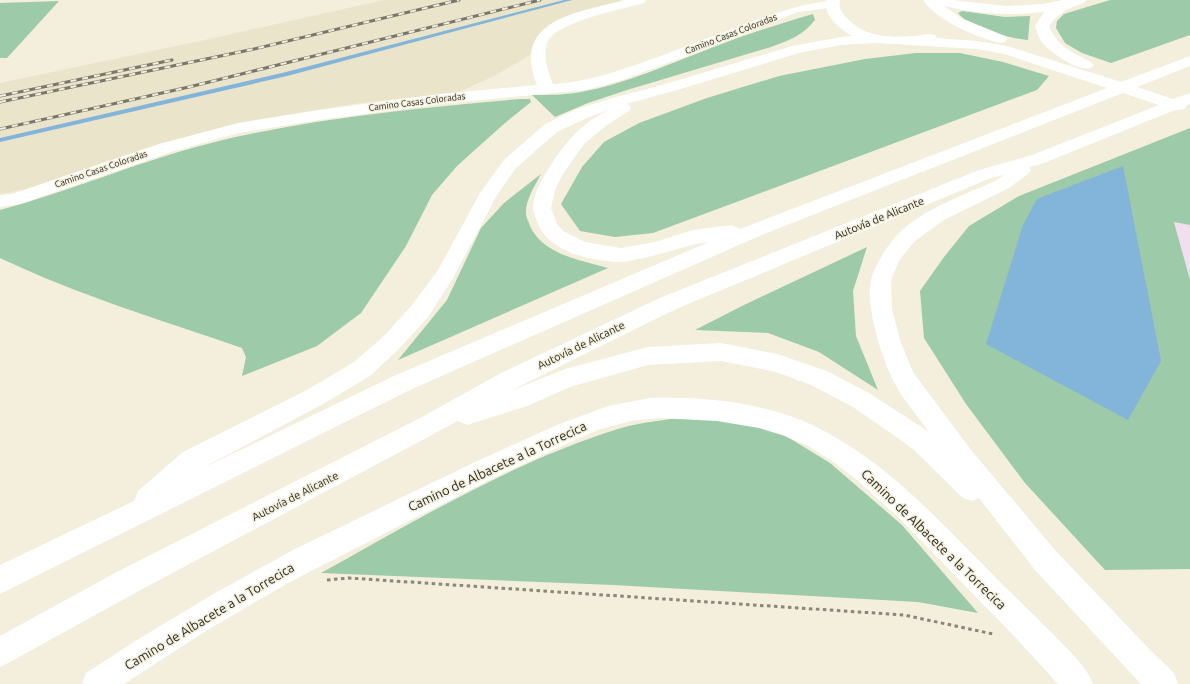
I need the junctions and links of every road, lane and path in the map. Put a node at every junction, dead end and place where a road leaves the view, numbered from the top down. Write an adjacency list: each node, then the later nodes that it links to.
1 (639, 0): 13 (main road)
2 (930, 0): 6 (main road)
3 (934, 0): 4 (main road)
4 (1074, 2): 11 (main road)
5 (833, 5): 7 (main road); 9 (main road); 13 (main road, Camino Casas Coloradas)
6 (944, 14): 8 (main road); 11 (main road)
7 (879, 39): 8 (main road); 9 (main road)
8 (916, 41): 11 (main road)
9 (797, 49): 12 (main road)
10 (1190, 62): 18 (main road)
11 (1084, 70): 14 (main road); 15 (main road)
12 (668, 88): 18 (main road); 20 (main road)
13 (547, 89): 17 (main road, Camino Casas Coloradas)
14 (1190, 98): 16 (main road, Autovía de Alicante)
15 (1190, 110)
16 (1038, 159): 19 (main road, Autovía de Alicante); 21 (main road)
17 (0, 201)
18 (757, 229): 20 (main road)
19 (429, 426): 21 (main road); 25 (main road, Autovía de Alicante)
20 (127, 518): 22 (main road)
21 (1046, 560): 28 (main road)
22 (0, 580)
23 (318, 580): 24 (path)
24 (997, 635)
25 (0, 652)
26 (96, 684): 27 (main road, Camino de Albacete a la Torrecica)
27 (1078, 684)
28 (1163, 684)

